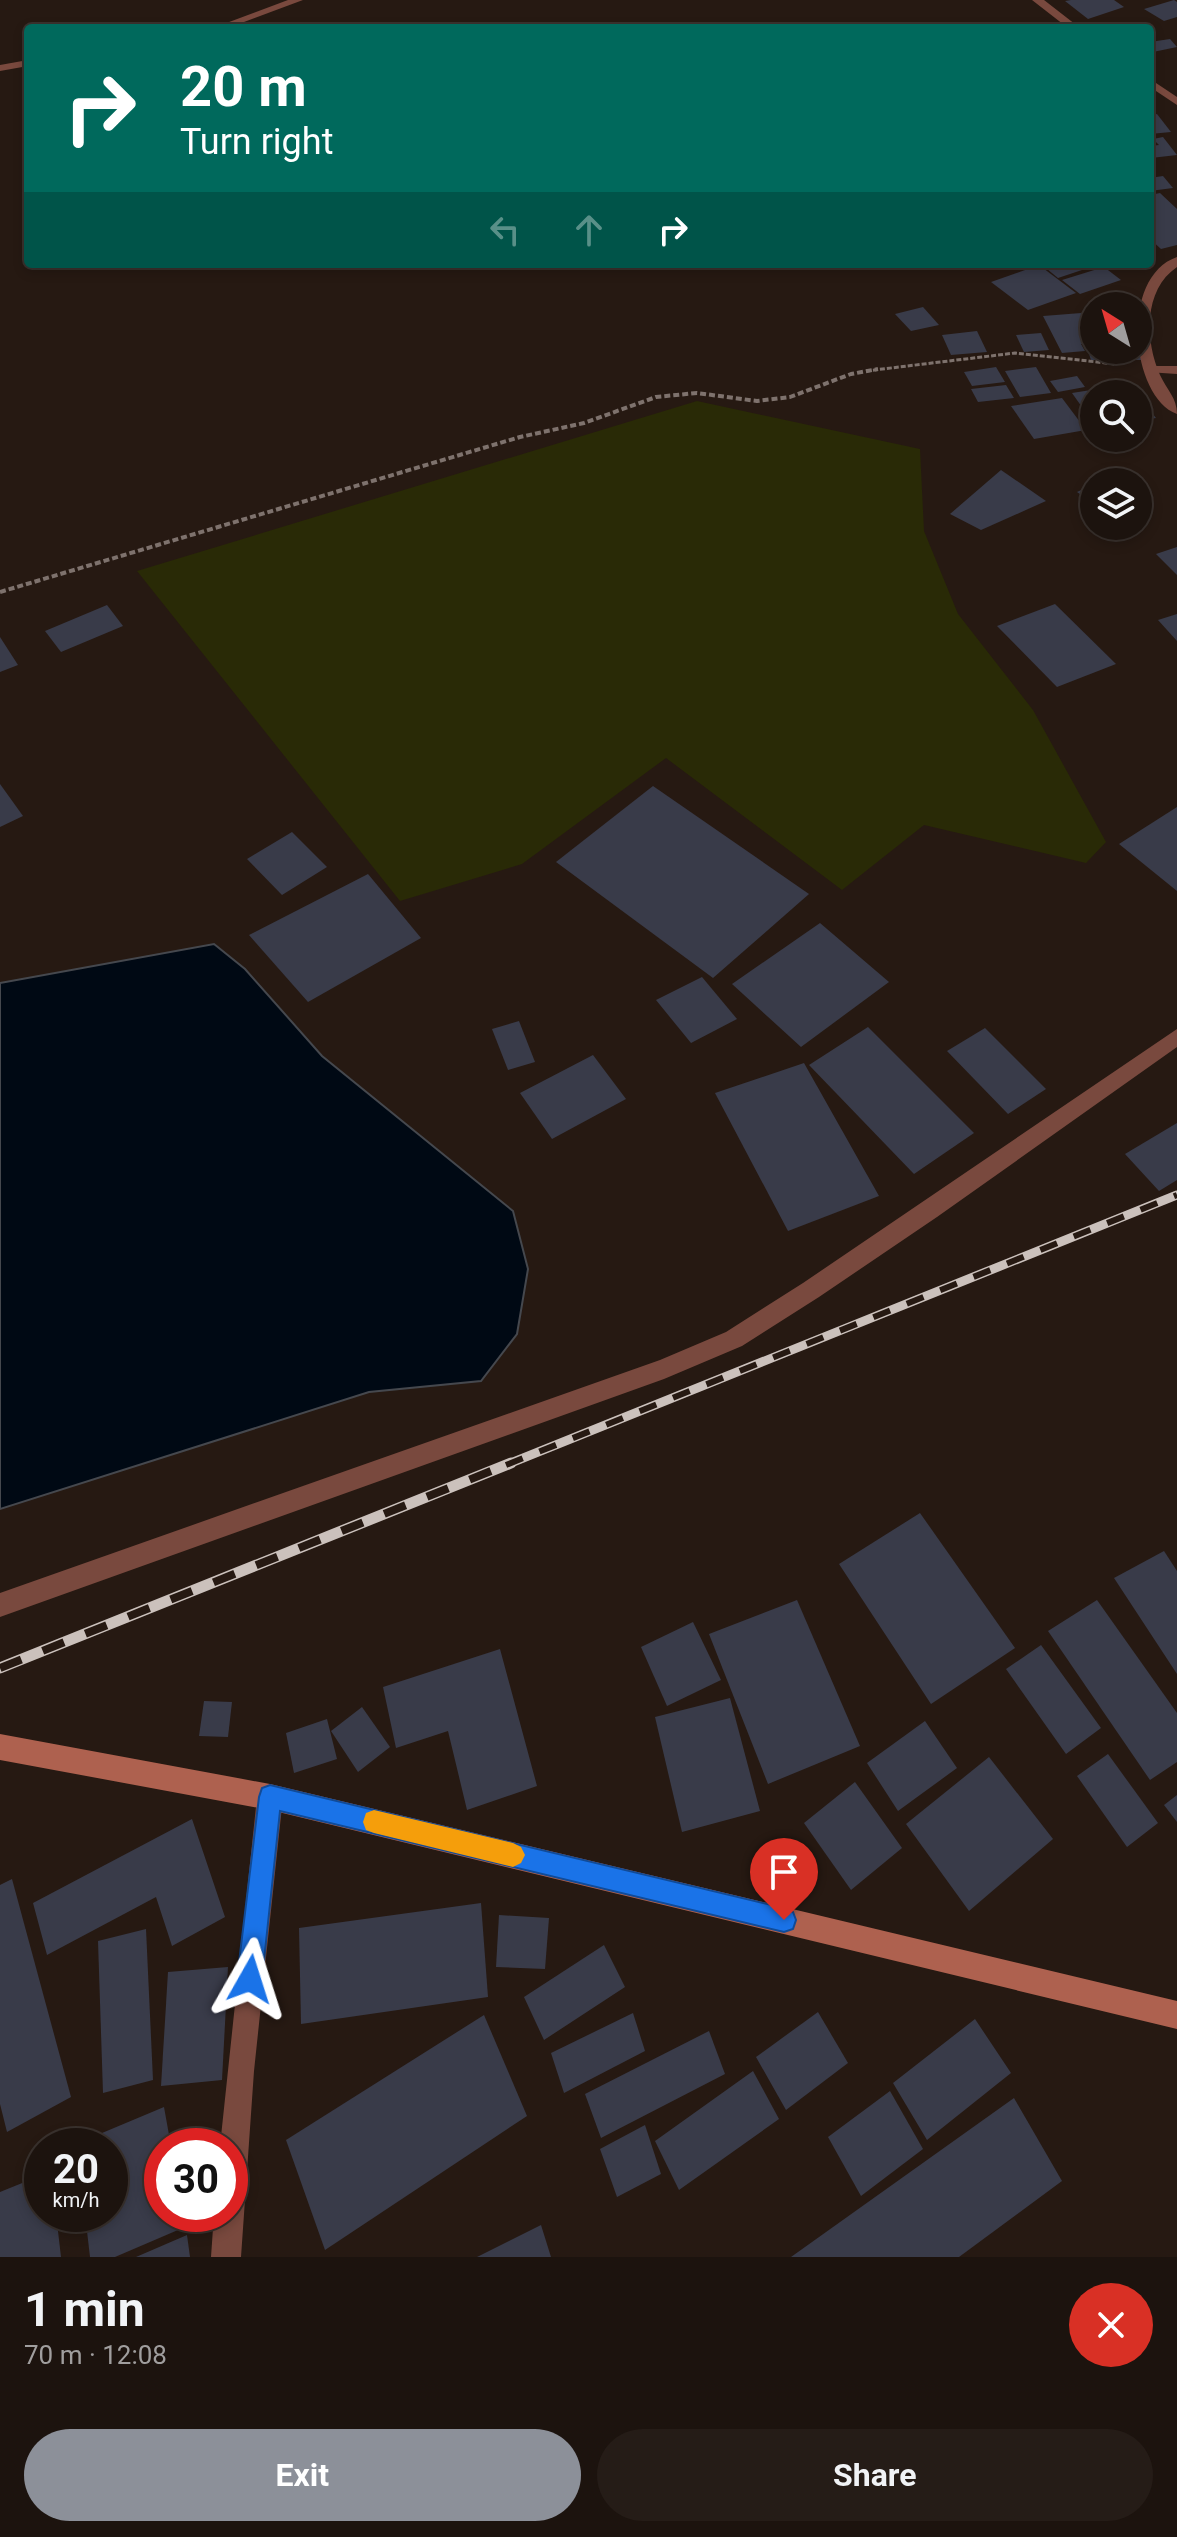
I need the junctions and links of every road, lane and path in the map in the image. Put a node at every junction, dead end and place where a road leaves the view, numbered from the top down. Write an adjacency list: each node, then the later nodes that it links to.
1 (298, 0): 3 (street)
2 (1037, 0): 4 (street)
3 (229, 24)
4 (1070, 24)
5 (24, 64): 6 (street)
6 (0, 68)
7 (1154, 85): 8 (street)
8 (1177, 102)
9 (1177, 261): 10 (street)
10 (1152, 369): 11 (street); 12 (street); 13 (path)
11 (1177, 370)
12 (1177, 410)
13 (0, 592)
14 (1177, 1037): 15 (street)
15 (0, 1605)
16 (0, 1747): 17 (main road)
17 (270, 1797): 18 (main road); 19 (street)
18 (1177, 2015)
19 (236, 2128)
20 (228, 2232): 21 (street)
21 (226, 2257)

